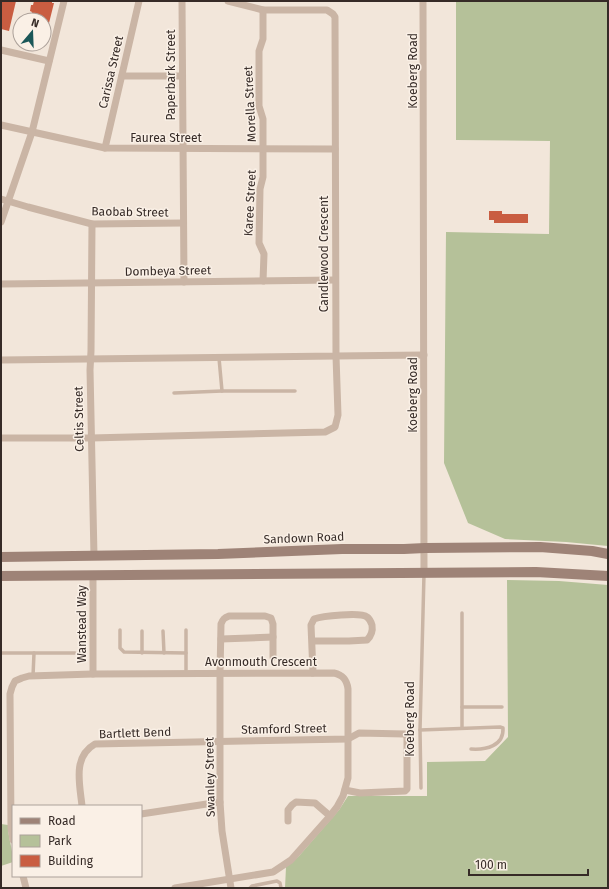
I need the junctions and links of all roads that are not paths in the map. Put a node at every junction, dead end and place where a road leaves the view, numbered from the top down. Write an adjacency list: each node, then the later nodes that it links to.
1 (64, 1): 8 (street)
2 (139, 1): 9 (street, Carissa Street)
3 (182, 1): 10 (street, Paperbark Street)
4 (228, 1): 6 (street, Candlewood Crescent)
5 (423, 1): 26 (street, Koeberg Road)
6 (263, 10): 15 (street, Morella Street); 16 (street, Candlewood Crescent)
7 (1, 50): 8 (street)
8 (49, 61): 12 (street)
9 (122, 76): 10 (street); 13 (street, Carissa Street)
10 (182, 76): 14 (street, Paperbark Street)
11 (1, 125): 12 (street, Faurea Street)
12 (32, 132): 13 (street, Faurea Street); 17 (street)
13 (105, 148): 14 (street, Faurea Street)
14 (183, 149): 15 (street, Faurea Street); 19 (street, Paperbark Street)
15 (263, 149): 16 (street, Faurea Street); 22 (street, Karee Street)
16 (334, 149): 21 (street, Candlewood Crescent)
17 (4, 200): 18 (street); 20 (street, Baobab Street)
18 (1, 222)
19 (183, 223): 20 (street, Baobab Street); 23 (street, Paperbark Street)
20 (92, 224): 24 (street, Celtis Street)
21 (335, 280): 22 (street, Dombeya Street); 27 (street, Candlewood Crescent)
22 (263, 281): 23 (street, Dombeya Street)
23 (184, 282): 24 (street, Dombeya Street)
24 (92, 283): 25 (street, Dombeya Street); 29 (street, Celtis Street)
25 (1, 284)
26 (424, 355): 27 (street); 36 (street, Koeberg Road)
27 (336, 356): 28 (street); 35 (street, Candlewood Crescent)
28 (220, 358): 29 (street); 31 (lane)
29 (91, 359): 30 (street); 35 (street, Celtis Street)
30 (1, 360)
31 (222, 391): 32 (lane); 33 (lane)
32 (295, 391)
33 (174, 392)
34 (1, 438): 35 (street, Candlewood Crescent)
35 (90, 438): 38 (street, Celtis Street)
36 (424, 548): 37 (main road, Sandown Road); 38 (main road, Sandown Road); 40 (street, Koeberg Road)
37 (608, 554)
38 (94, 556): 39 (main road, Sandown Road)
39 (1, 557)
40 (424, 573): 41 (main road); 43 (main road); 67 (lane, Koeberg Road)
41 (93, 575): 42 (main road); 62 (street, Wanstead Way)
42 (1, 576)
43 (608, 576)
44 (462, 613): 64 (lane)
45 (120, 630): 54 (lane)
46 (186, 630): 56 (lane)
47 (142, 631): 54 (lane)
48 (163, 631): 55 (lane)
49 (273, 637): 50 (street); 50 (street, Swanley Street); 58 (street)
50 (221, 639): 61 (street, Swanley Street)
51 (312, 641): 51 (street); 59 (street)
52 (1, 653): 57 (lane)
53 (75, 653): 57 (lane)
54 (142, 653): 55 (lane)
55 (164, 653): 56 (lane)
56 (186, 653): 60 (lane)
57 (34, 654): 63 (lane)
58 (273, 657)
59 (313, 672): 61 (street, Avonmouth Crescent); 68 (street, Avonmouth Crescent)
60 (186, 673): 61 (street, Avonmouth Crescent); 62 (street, Avonmouth Crescent)
61 (220, 673): 69 (street, Swanley Street)
62 (93, 674): 63 (street, Avonmouth Crescent)
63 (33, 676): 78 (street, Avonmouth Crescent)
64 (462, 707): 65 (lane); 66 (lane)
65 (502, 707)
66 (462, 728): 67 (lane); 70 (lane)
67 (420, 730): 71 (lane, Koeberg Road)
68 (348, 739): 69 (street, Stamford Street); 72 (street, Avonmouth Crescent); 72 (street, Stamford Street)
69 (220, 741): 73 (street, Swanley Street); 74 (street, Bartlett Bend)
70 (472, 750)
71 (421, 788)
72 (345, 790): 76 (street, Avonmouth Crescent)
73 (220, 802): 75 (street); 80 (street, Swanley Street)
74 (82, 805)
75 (142, 814)
76 (330, 816): 77 (street); 80 (street, Avonmouth Crescent)
77 (288, 822)
78 (12, 834)
79 (23, 877): 81 (street)
80 (229, 880): 82 (street, Avonmouth Crescent); 83 (street, Swanley Street)
81 (26, 888)
82 (175, 888)
83 (231, 888)
84 (250, 888): 85 (lane)
85 (281, 888)

